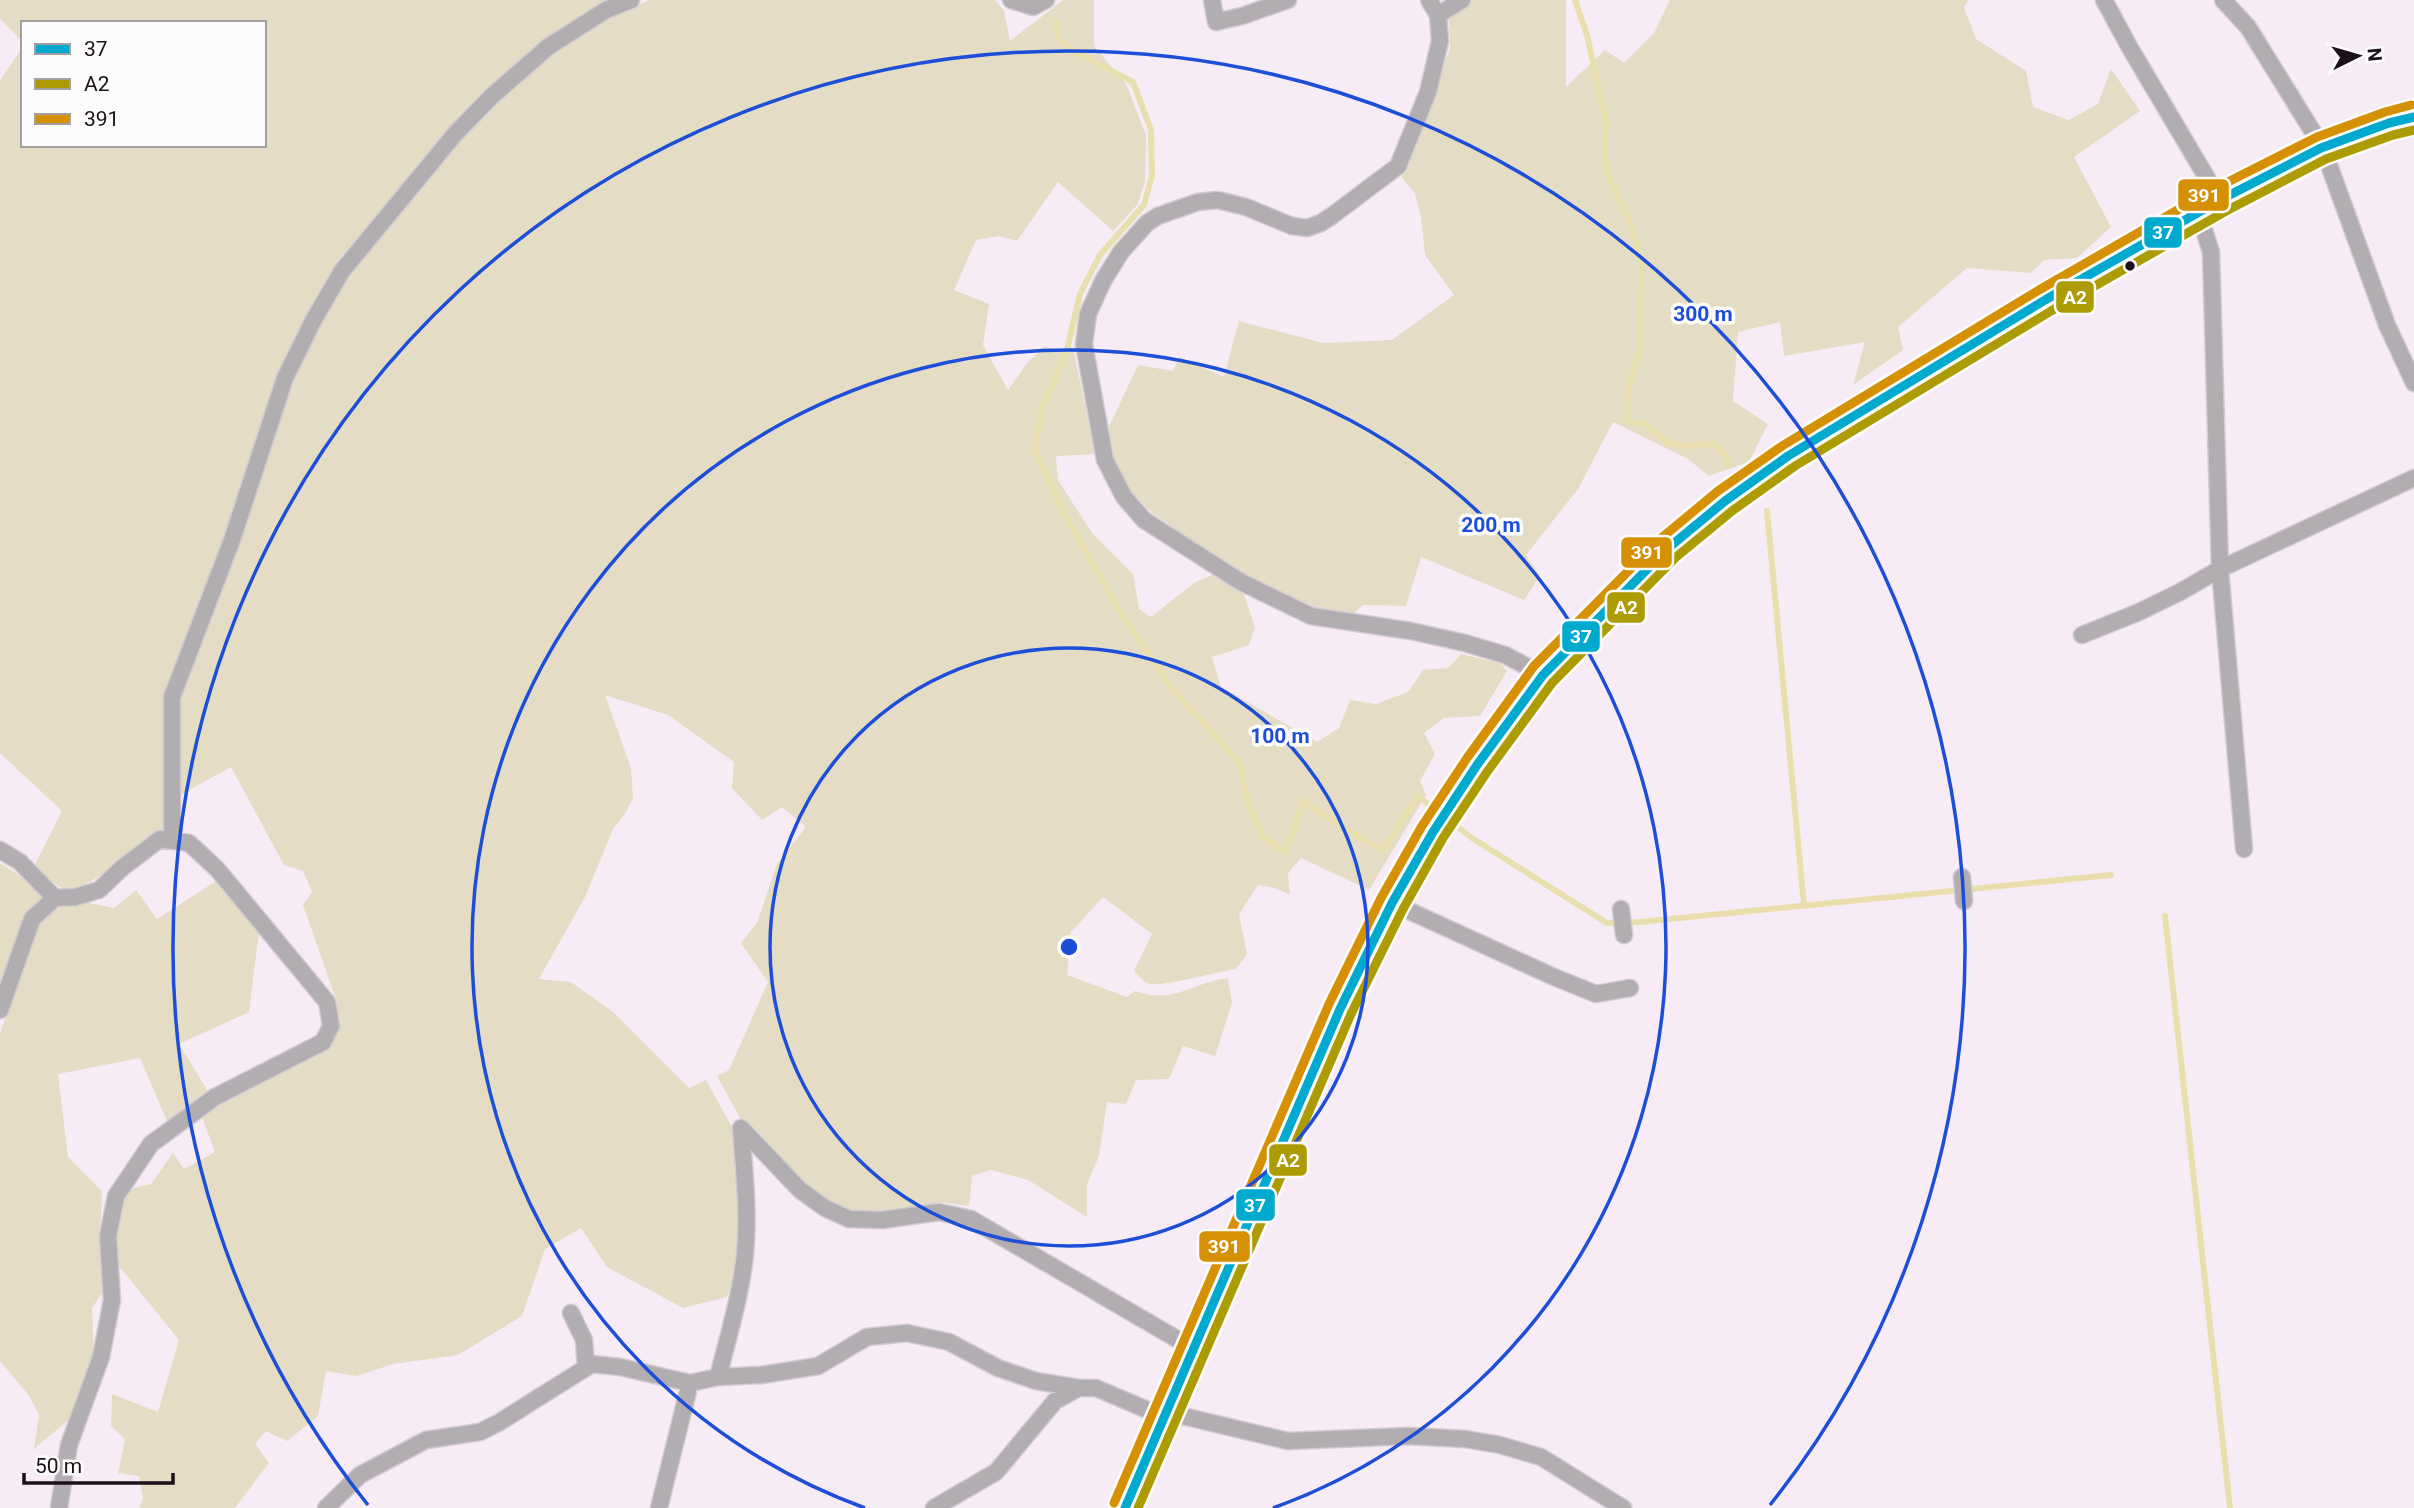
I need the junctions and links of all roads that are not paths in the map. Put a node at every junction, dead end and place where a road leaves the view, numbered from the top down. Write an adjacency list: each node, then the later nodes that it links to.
1 (631, 0): 20 (street)
2 (1011, 0): 3 (street)
3 (1046, 0)
4 (1212, 0): 5 (street)
5 (1288, 0)
6 (1429, 0): 10 (street)
7 (1462, 0): 10 (street)
8 (2104, 0): 13 (street)
9 (2223, 0): 12 (street)
10 (1438, 15): 19 (street)
11 (2414, 117): 12 (main road)
12 (2321, 148): 13 (main road); 15 (street)
13 (2220, 200): 14 (main road)
14 (2196, 215): 17 (street); 19 (main road)
15 (2414, 383)
16 (2414, 478): 17 (street)
17 (2220, 569): 18 (street); 21 (street)
18 (2082, 635)
19 (1543, 676): 26 (main road)
20 (172, 841): 24 (street); 38 (street)
21 (2244, 849)
22 (0, 850): 24 (street)
23 (1962, 877): 25 (street)
24 (55, 898): 30 (street)
25 (1964, 901)
26 (1392, 903): 29 (street); 32 (main road)
27 (1621, 909): 28 (street)
28 (1624, 935)
29 (1630, 988)
30 (0, 1010)
31 (571, 1313): 33 (street)
32 (1194, 1349): 34 (street); 37 (main road)
33 (586, 1368): 35 (street); 39 (street)
34 (718, 1377): 35 (street); 36 (street)
35 (690, 1383): 40 (street)
36 (1079, 1388): 37 (street); 41 (street)
37 (1165, 1415): 42 (main road); 43 (street)
38 (59, 1508)
39 (326, 1508)
40 (659, 1508)
41 (934, 1508)
42 (1125, 1508)
43 (1623, 1508)

